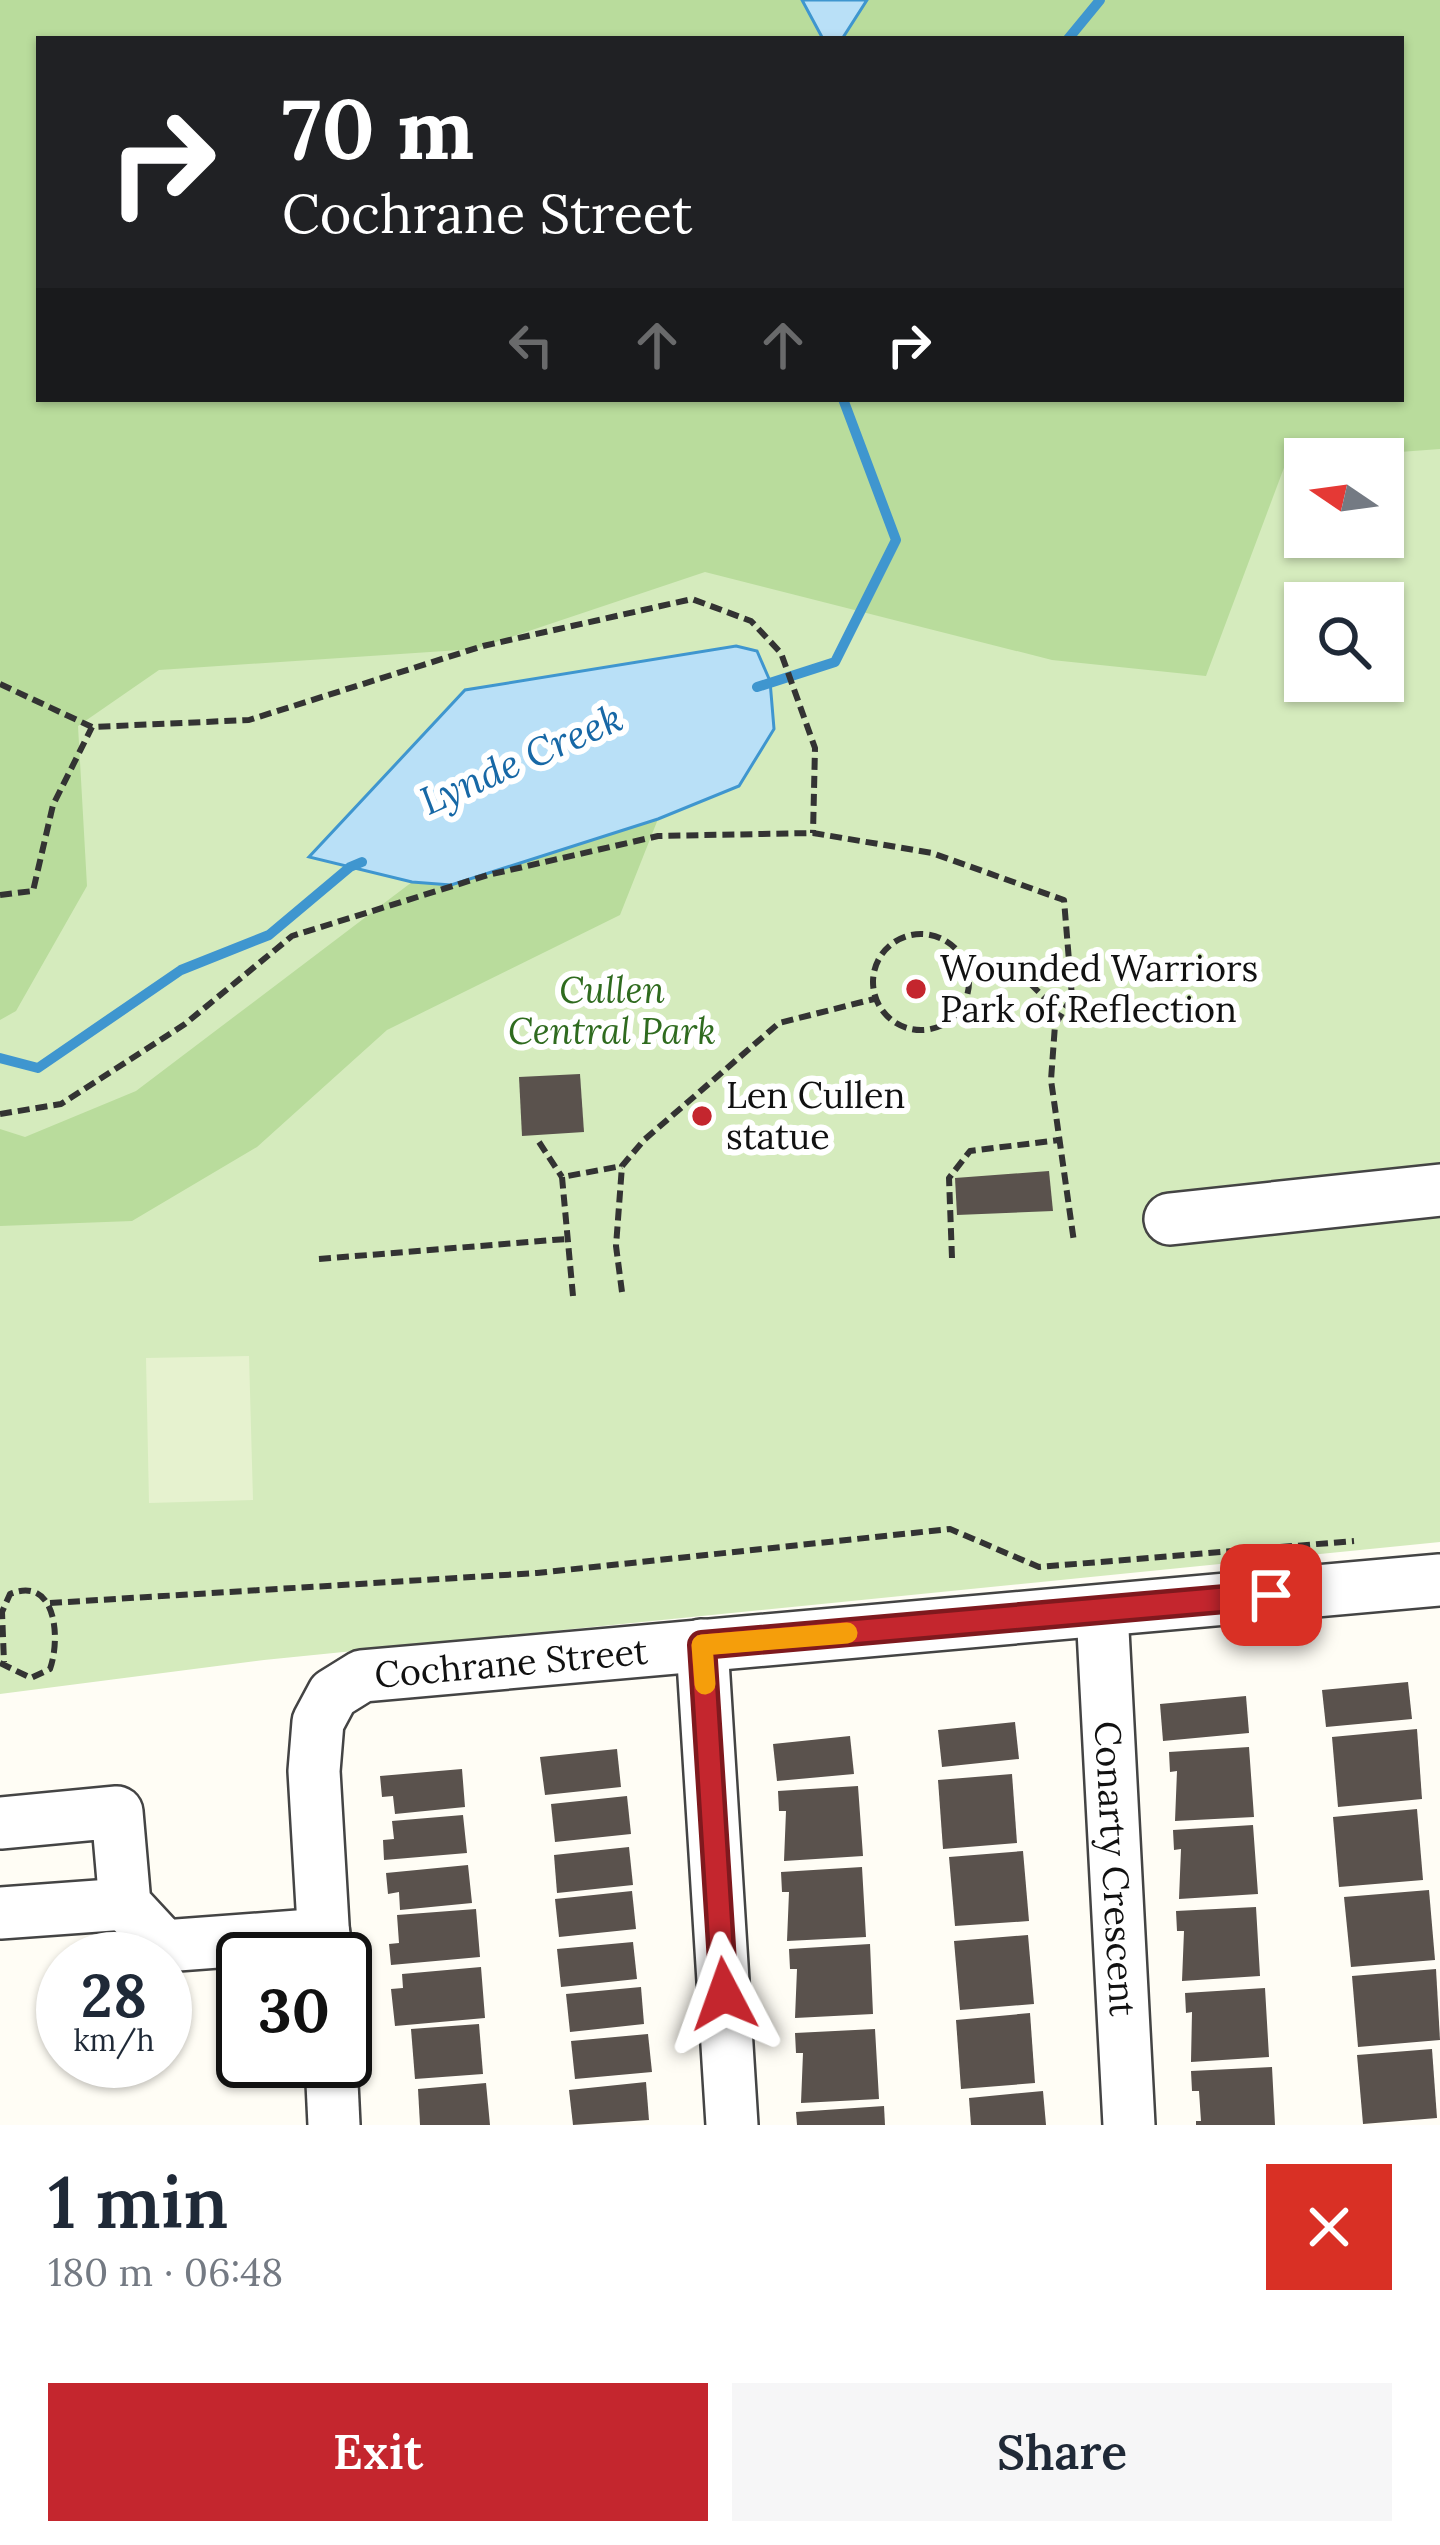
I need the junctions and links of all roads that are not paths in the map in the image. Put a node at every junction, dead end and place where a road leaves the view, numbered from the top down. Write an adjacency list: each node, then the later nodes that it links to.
1 (1440, 1190): 2 (street)
2 (1170, 1220)
3 (1440, 1580): 4 (street, Cochrane Street)
4 (1102, 1610): 5 (street, Cochrane Street); 14 (street, Conarty Crescent)
5 (702, 1645): 9 (street, Cochrane Street); 13 (street)
6 (0, 1823): 7 (street)
7 (124, 1904): 8 (street); 10 (street)
8 (0, 1913)
9 (323, 1932)
10 (216, 1946)
11 (332, 2088): 12 (street)
12 (334, 2125)
13 (733, 2125)
14 (1129, 2125)

